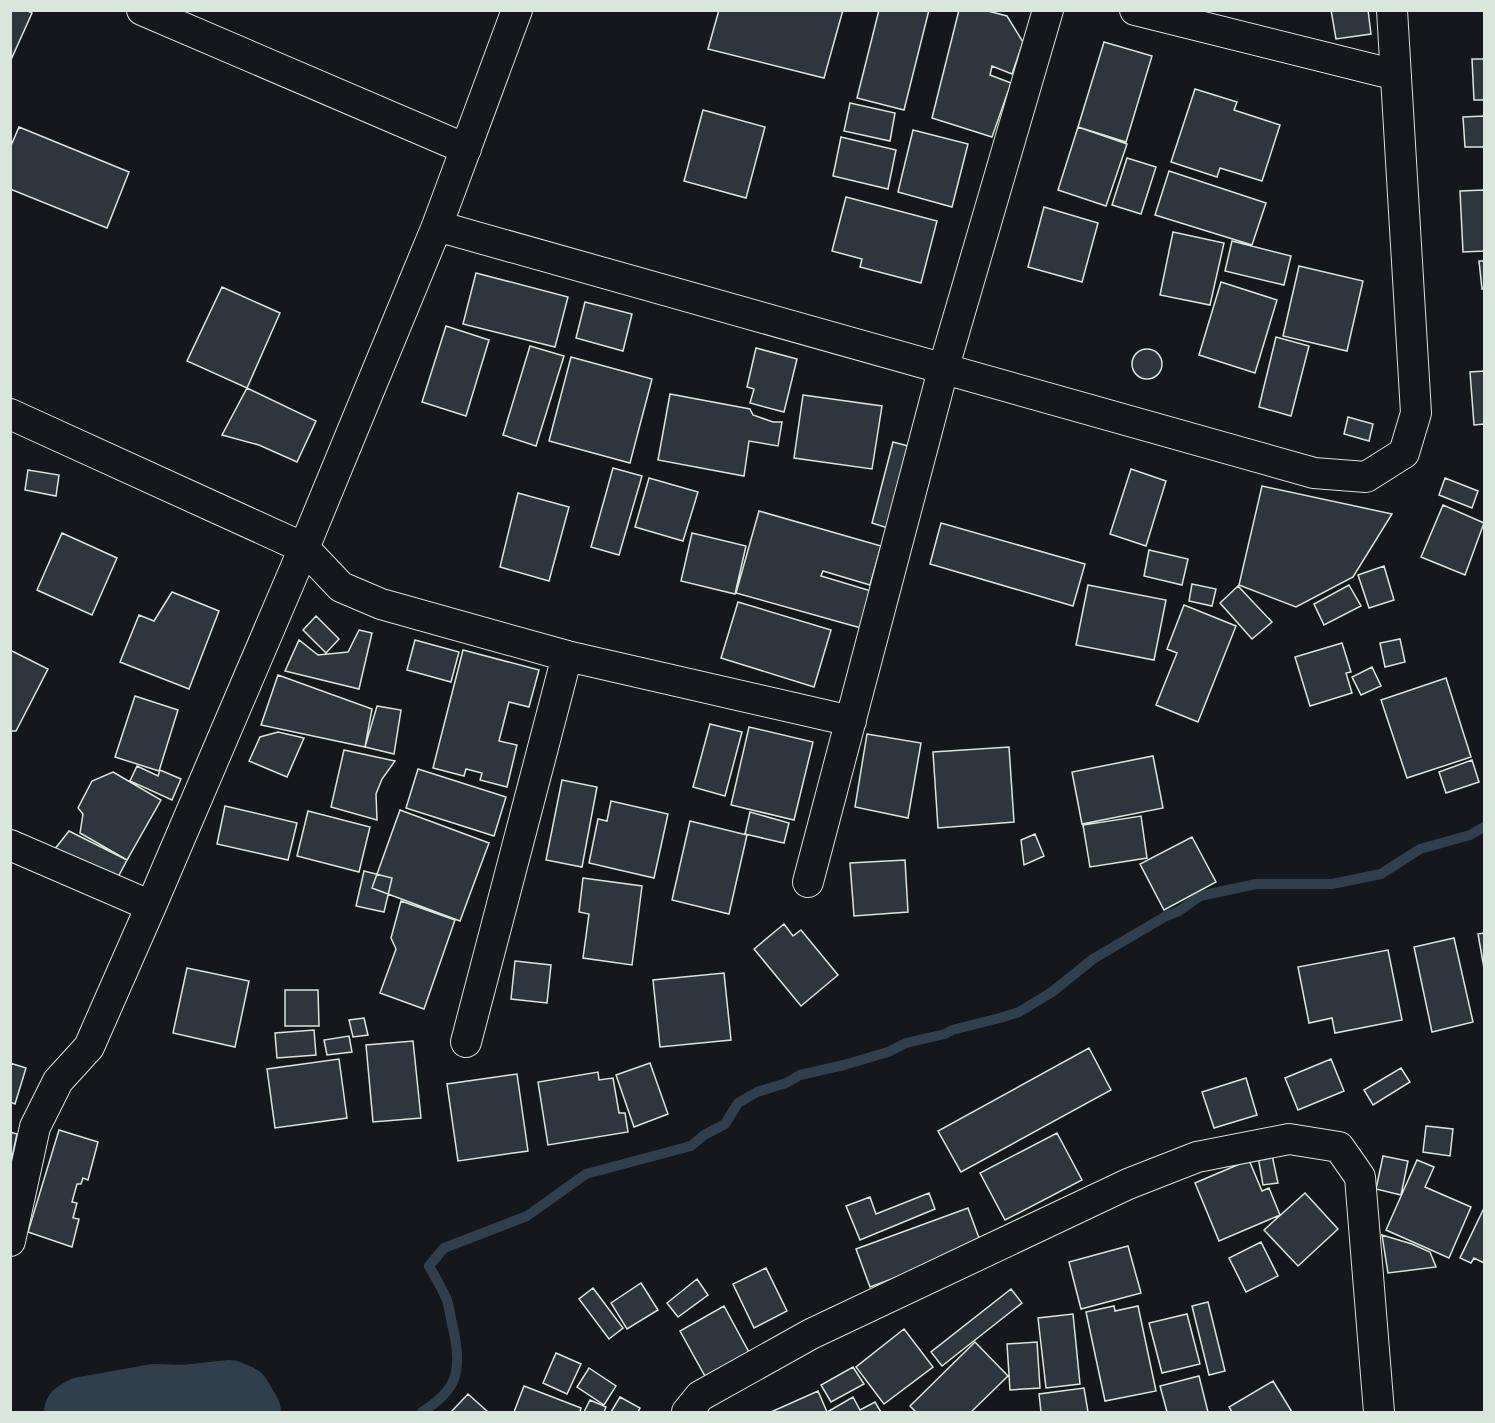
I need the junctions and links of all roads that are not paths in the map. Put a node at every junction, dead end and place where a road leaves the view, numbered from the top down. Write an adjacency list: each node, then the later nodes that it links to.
1 (142, 10): 7 (street)
2 (517, 10): 7 (street)
3 (1048, 10): 9 (street)
4 (1135, 10): 6 (street)
5 (1392, 10): 6 (street)
6 (1396, 75): 9 (street)
7 (466, 149): 8 (street)
8 (437, 226): 9 (street); 11 (street)
9 (943, 369): 13 (street)
10 (10, 414): 11 (street)
11 (304, 548): 12 (street); 16 (street)
12 (567, 656): 13 (street); 17 (street)
13 (851, 721): 15 (street)
14 (10, 845): 16 (street)
15 (808, 882)
16 (151, 906): 18 (street)
17 (466, 1042)
18 (10, 1241)
19 (687, 1413): 20 (street)
20 (1379, 1413)

